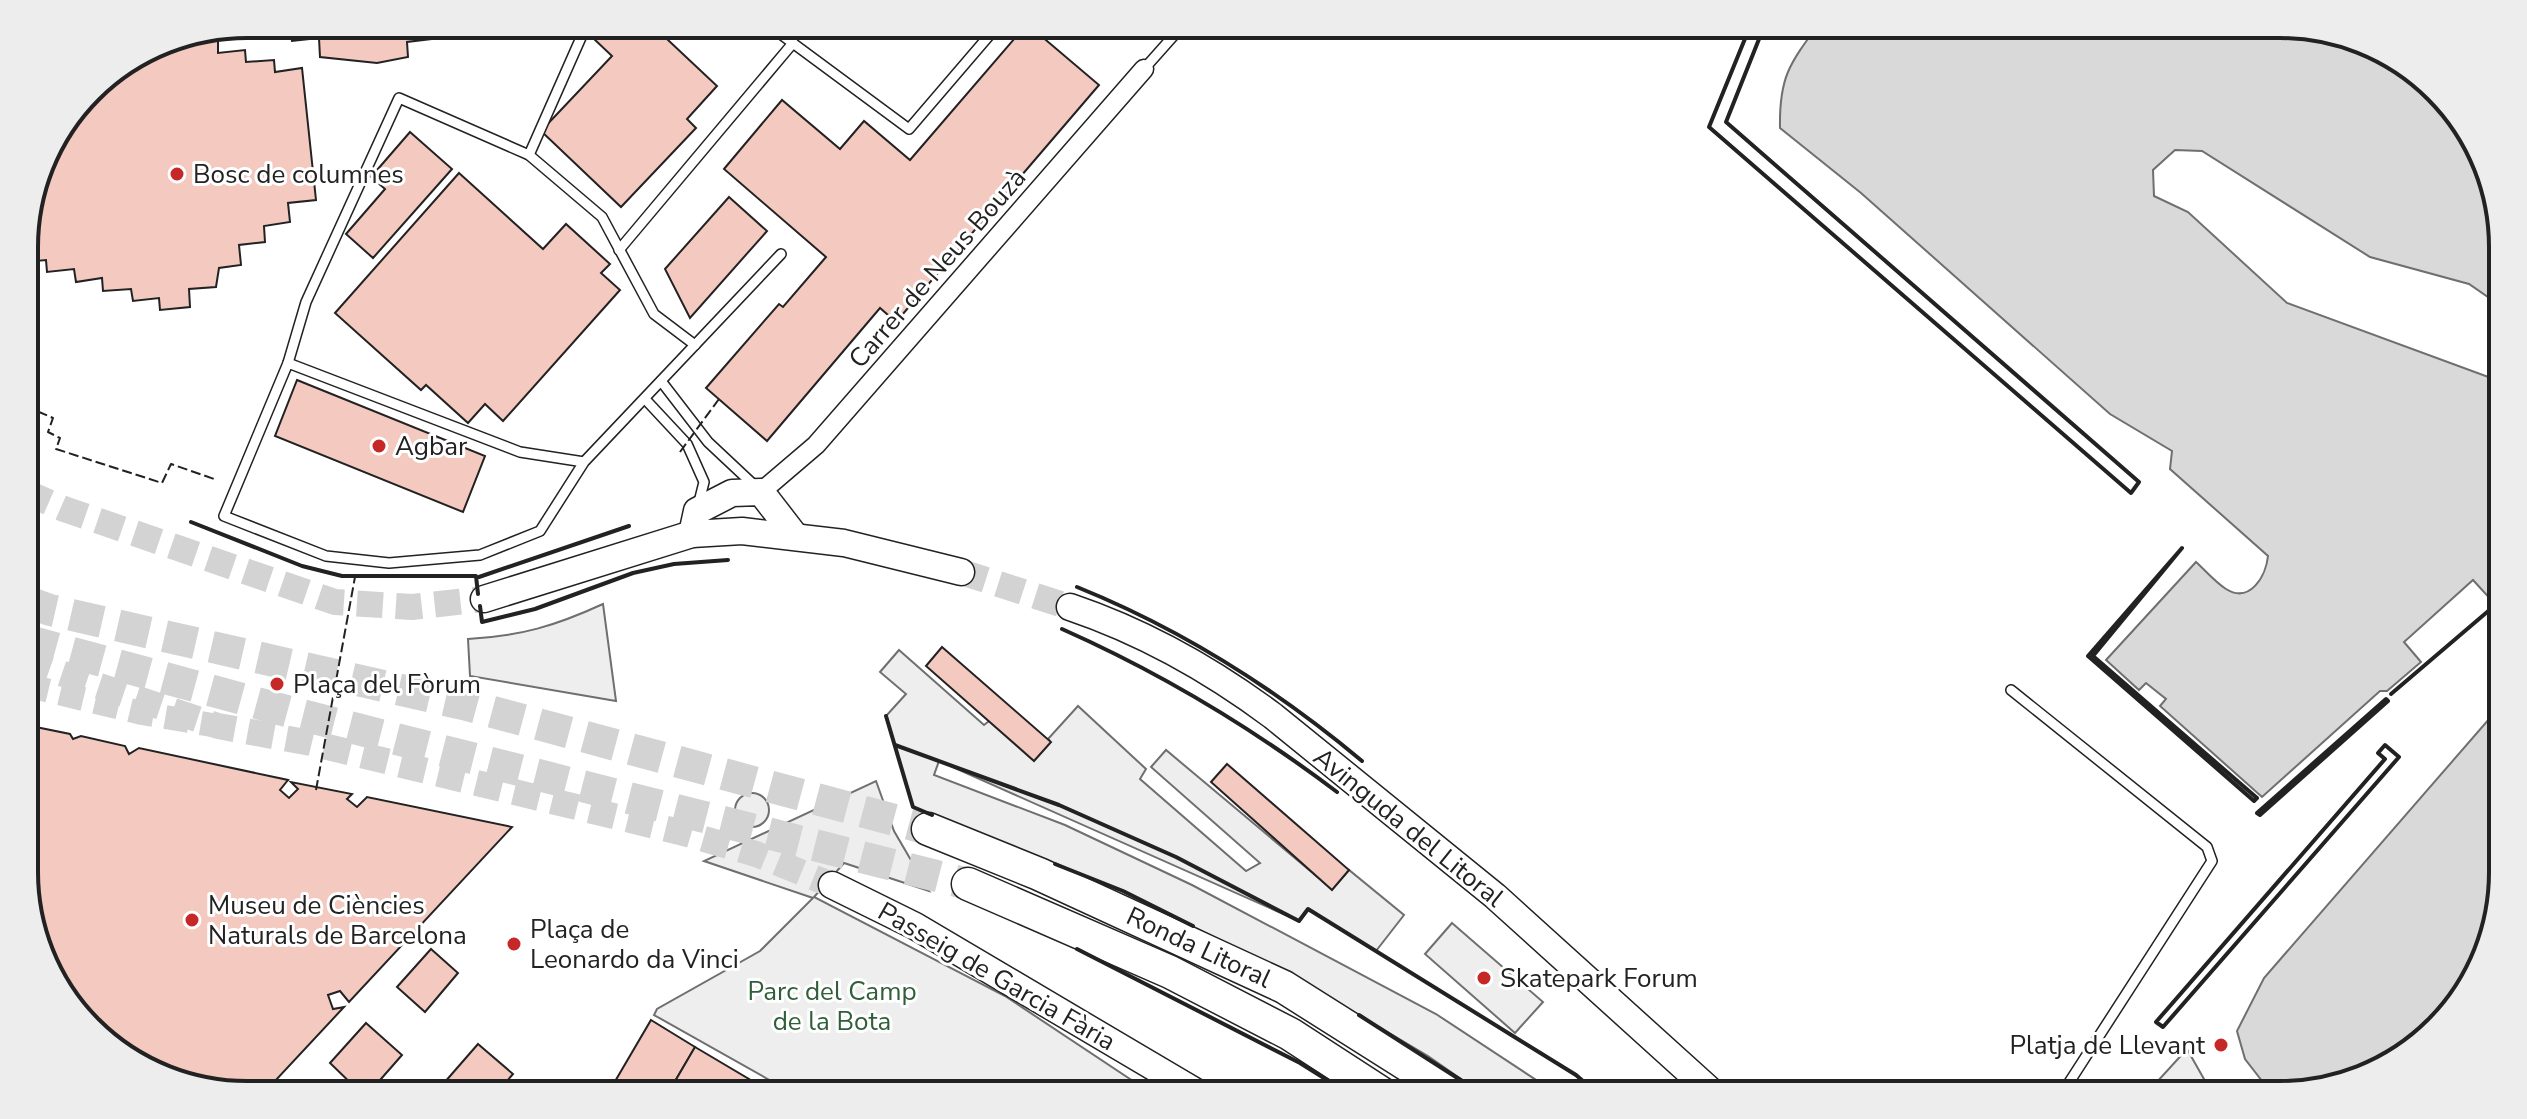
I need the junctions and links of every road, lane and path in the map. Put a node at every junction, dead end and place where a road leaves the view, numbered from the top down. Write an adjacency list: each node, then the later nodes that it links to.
1 (581, 38): 7 (lane)
2 (786, 38): 5 (lane)
3 (987, 38): 5 (lane)
4 (1172, 38): 6 (lane)
5 (793, 43): 8 (lane)
6 (1144, 69): 15 (street, Carrer de Neus Bouzà)
7 (529, 155): 8 (lane); 11 (lane)
8 (619, 250): 10 (lane)
9 (781, 254): 10 (lane)
10 (695, 345): 12 (lane)
11 (288, 363): 14 (lane); 14 (lane)
12 (661, 381): 13 (lane); 15 (lane)
13 (645, 399): 14 (lane); 16 (lane)
14 (584, 462)
15 (761, 492): 16 (main road); 17 (main road)
16 (694, 522): 17 (main road); 19 (main road)
17 (795, 536): 18 (main road)
18 (961, 572)
19 (484, 599)
20 (1070, 607): 28 (main road, Avinguda del Litoral)
21 (2011, 690): 29 (lane)
22 (928, 829): 27 (highway, Ronda Litoral)
23 (968, 884): 26 (highway, Ronda Litoral)
24 (832, 885): 25 (main road, Passeig de Garcia Fària)
25 (1177, 1081)
26 (1362, 1081)
27 (1433, 1081)
28 (1700, 1081)
29 (2070, 1081)

